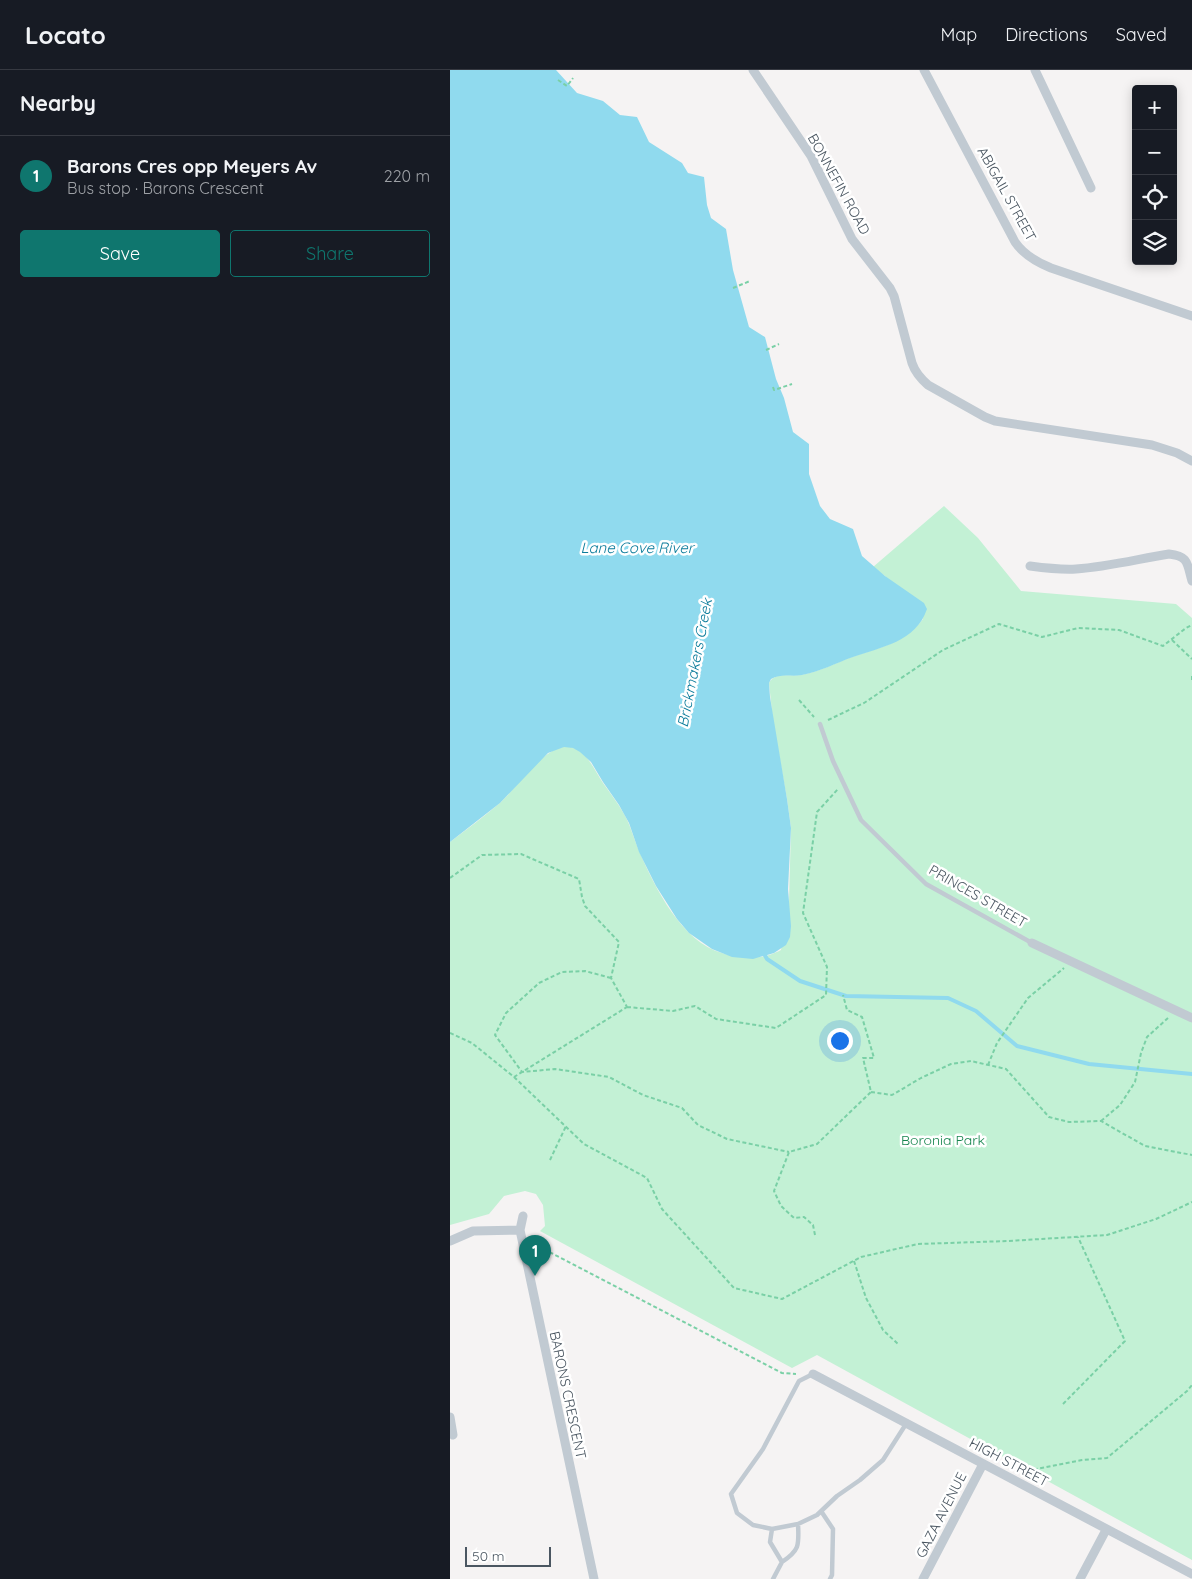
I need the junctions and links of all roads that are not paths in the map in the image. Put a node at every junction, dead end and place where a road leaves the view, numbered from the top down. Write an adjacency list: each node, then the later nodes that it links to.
1 (753, 70): 6 (street, BONNEFIN ROAD)
2 (924, 70): 5 (street, ABIGAIL STREET)
3 (1035, 70): 4 (street)
4 (1091, 188)
5 (1192, 316)
6 (1192, 461)
7 (1030, 566): 8 (street)
8 (1192, 581)
9 (820, 724): 10 (lane, PRINCES STREET)
10 (1032, 943): 11 (street, PRINCES STREET)
11 (1192, 1018)
12 (523, 1216): 13 (street, BARONS CRESCENT)
13 (520, 1230): 14 (street); 26 (street, BARONS CRESCENT)
14 (450, 1241)
15 (813, 1374): 17 (street, HIGH STREET); 22 (lane)
16 (450, 1417): 18 (street)
17 (906, 1424): 19 (street, HIGH STREET); 20 (lane)
18 (453, 1435)
19 (983, 1464): 23 (street, HIGH STREET); 29 (street, GAZA AVENUE)
20 (821, 1510): 21 (lane); 28 (lane)
21 (798, 1524): 22 (lane); 24 (lane)
22 (772, 1529): 24 (lane)
23 (1106, 1530): 25 (street, HIGH STREET); 30 (street)
24 (782, 1562): 27 (lane)
25 (1192, 1574)
26 (594, 1579)
27 (773, 1579)
28 (830, 1579)
29 (923, 1579)
30 (1080, 1579)

